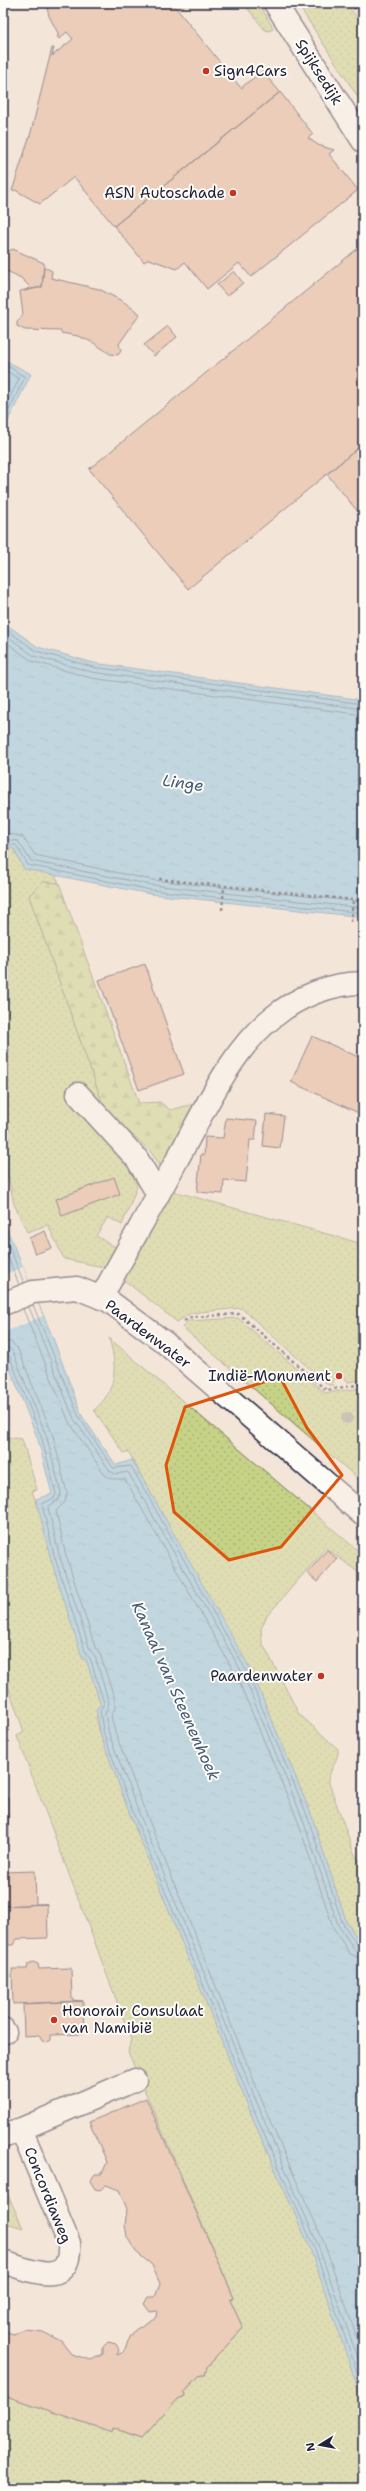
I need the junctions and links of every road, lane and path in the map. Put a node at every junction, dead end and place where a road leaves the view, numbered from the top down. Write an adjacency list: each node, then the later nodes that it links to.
1 (275, 3): 4 (street, Spijksedijk)
2 (349, 3): 3 (path)
3 (363, 17)
4 (363, 141)
5 (159, 879): 6 (path)
6 (224, 887): 7 (path); 9 (path)
7 (353, 900): 8 (path); 10 (path)
8 (363, 901)
9 (222, 910)
10 (351, 922)
11 (363, 983): 13 (street)
12 (78, 1094): 13 (street)
13 (158, 1194): 14 (street)
14 (101, 1298): 15 (street, Paardenwater); 16 (street, Paardenwater)
15 (3, 1304)
16 (164, 1342): 17 (path); 18 (street, Paardenwater)
17 (363, 1384)
18 (363, 1515)
19 (135, 2080): 20 (street, Concordiaweg)
20 (12, 2133): 21 (street, Concordiaweg)
21 (3, 2262)

